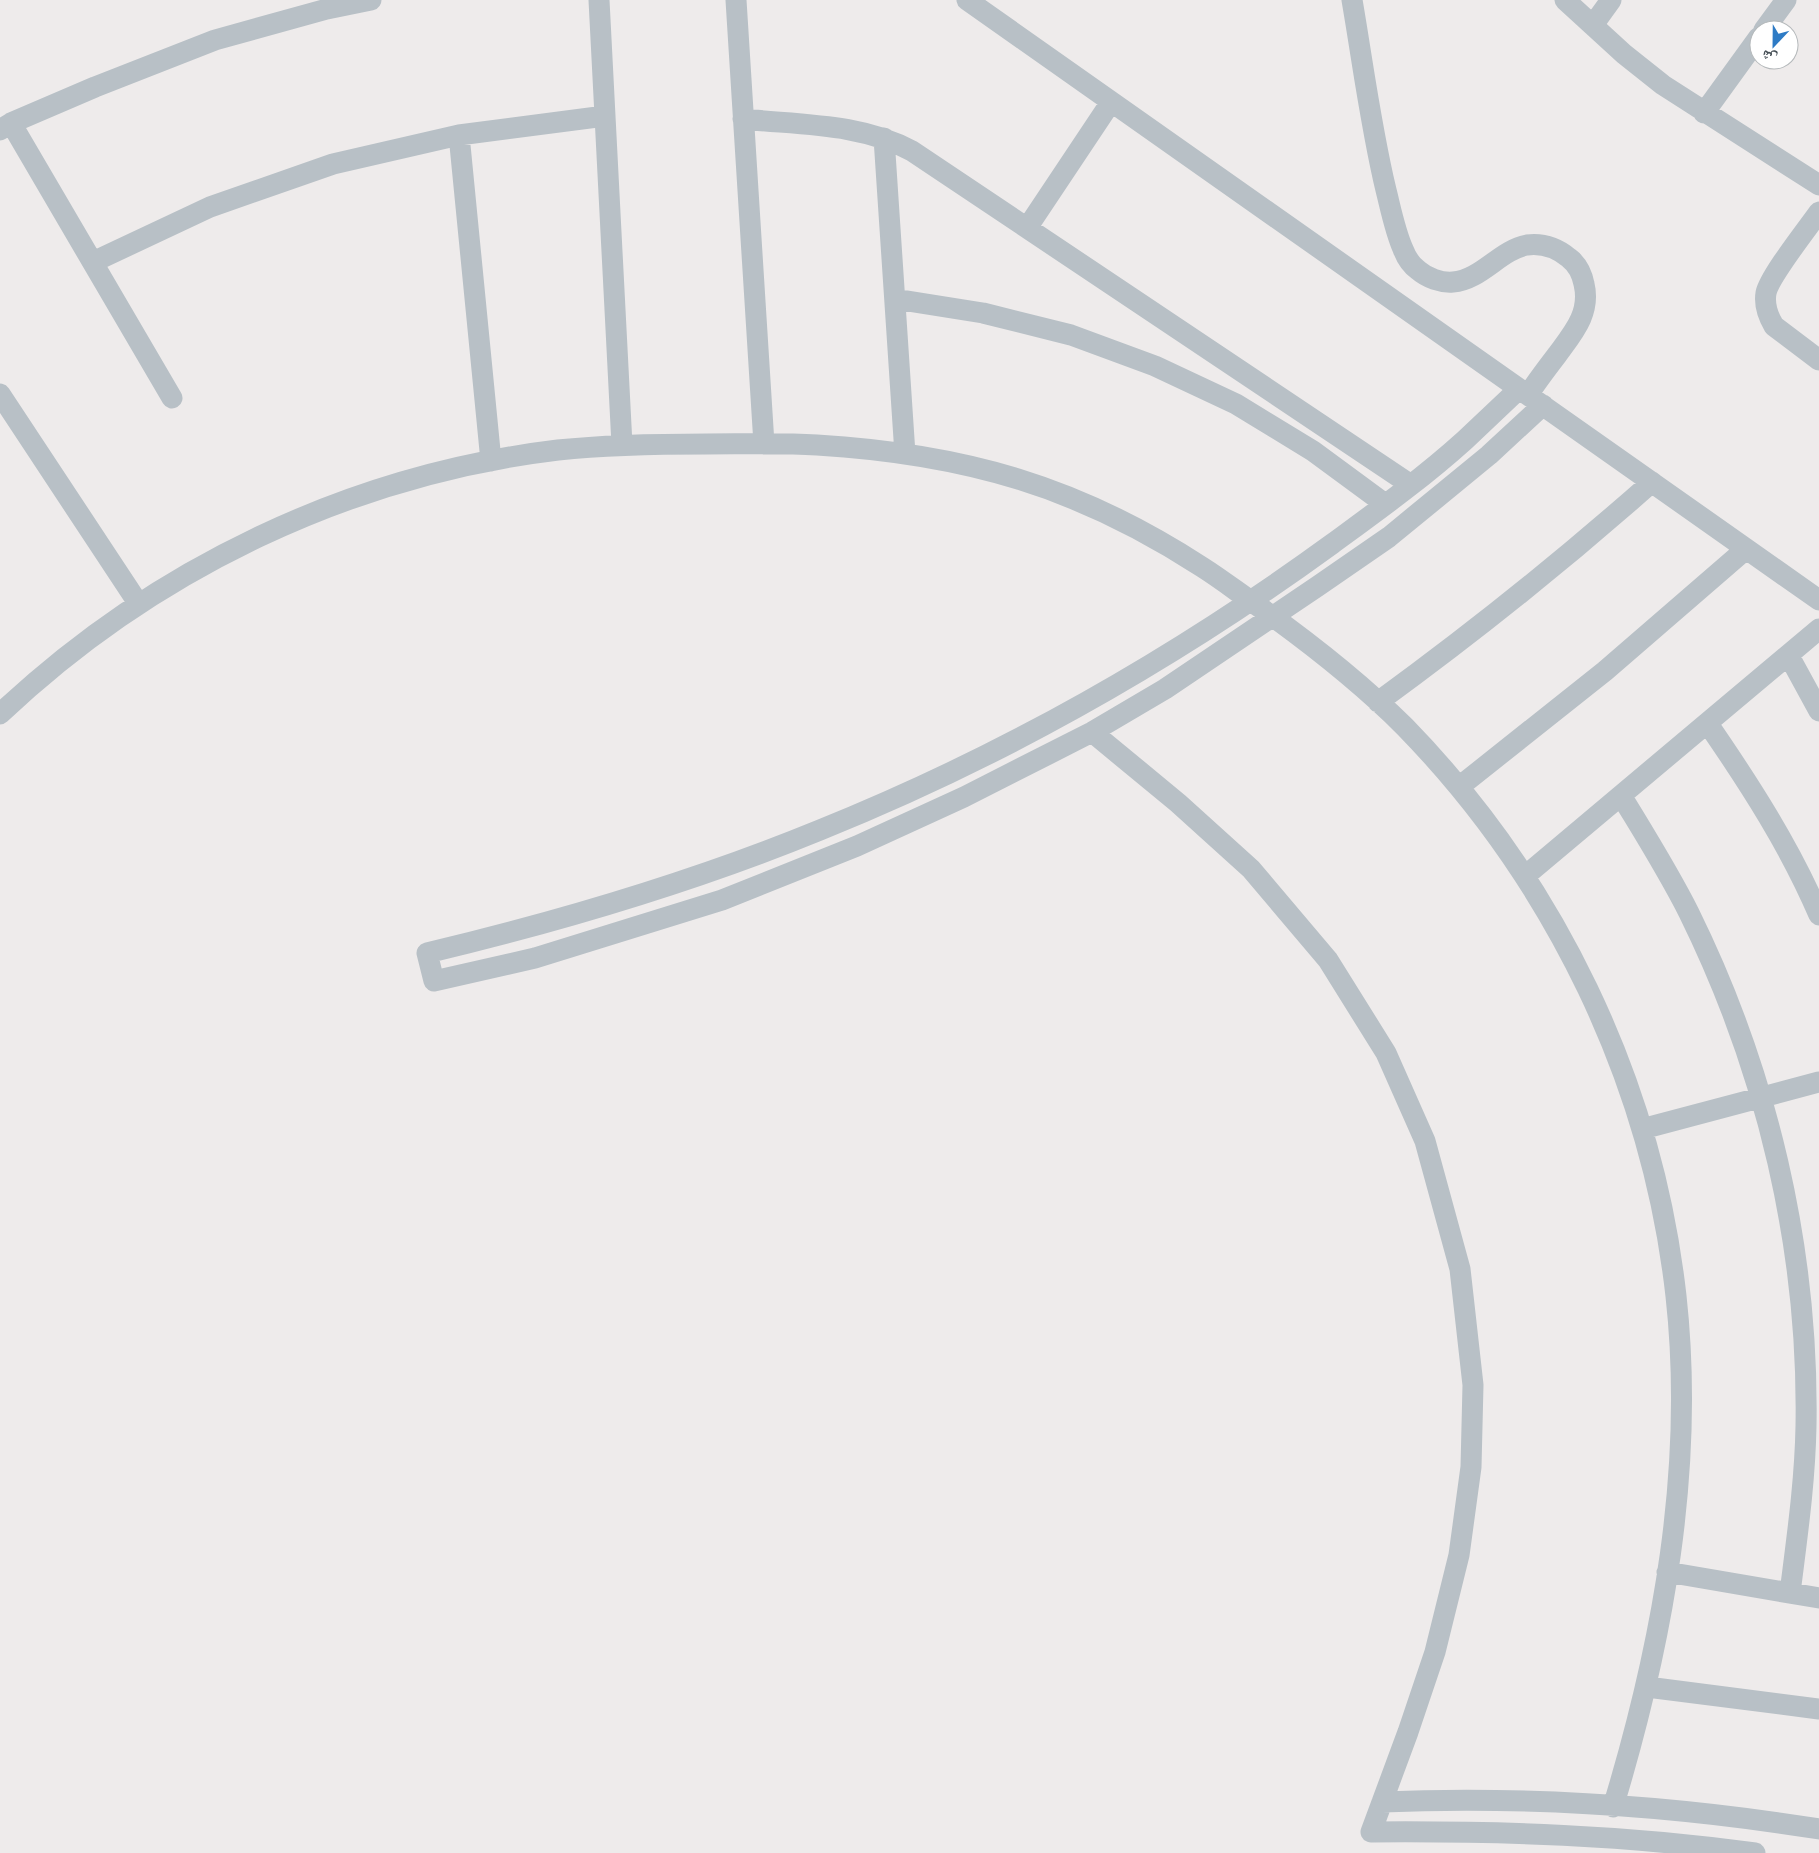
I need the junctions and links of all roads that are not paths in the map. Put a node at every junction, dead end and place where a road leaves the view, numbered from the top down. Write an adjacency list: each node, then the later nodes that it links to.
1 (371, 0): 16 (street)
2 (599, 0): 14 (street)
3 (736, 0): 15 (street)
4 (967, 0): 12 (street)
5 (1352, 0): 26 (street)
6 (1565, 0): 10 (street)
7 (1611, 0): 10 (street)
8 (1786, 0): 9 (street)
9 (1771, 20)
10 (1592, 25): 13 (street)
11 (1749, 51): 13 (street)
12 (1111, 102): 21 (street); 26 (street)
13 (1704, 113): 19 (street)
14 (605, 116): 17 (street); 29 (street)
15 (743, 119): 18 (street); 28 (street)
16 (6, 126): 22 (street)
17 (459, 135): 22 (street); 31 (street)
18 (884, 138): 21 (street); 23 (street)
19 (1819, 185)
20 (1819, 212): 24 (street)
21 (1027, 228): 33 (street)
22 (93, 262): 27 (street)
23 (895, 299): 30 (street); 34 (street)
24 (1819, 360)
25 (0, 394): 38 (street)
26 (1530, 396): 32 (street); 33 (street); 39 (street)
27 (172, 398)
28 (764, 444): 29 (street); 30 (street)
29 (622, 445): 31 (street)
30 (905, 454): 37 (street)
31 (491, 461): 38 (street)
32 (1652, 482): 35 (street); 42 (street)
33 (1411, 484): 34 (street)
34 (1385, 504): 37 (street)
35 (1746, 549): 36 (street); 47 (street)
36 (1819, 600)
37 (1251, 601): 39 (street); 46 (street)
38 (138, 603): 44 (street)
39 (1273, 617): 42 (street); 46 (street)
40 (1819, 630): 41 (street)
41 (1789, 656): 43 (street); 45 (street)
42 (1378, 702): 47 (street)
43 (1819, 711)
44 (0, 714)
45 (1708, 724): 48 (street); 50 (street)
46 (1092, 732): 59 (street)
47 (1459, 787): 49 (street)
48 (1622, 797): 49 (street); 52 (street)
49 (1525, 876): 53 (street)
50 (1817, 905)
51 (1819, 1082): 52 (street)
52 (1762, 1097): 53 (street); 55 (street)
53 (1642, 1129): 54 (street)
54 (1667, 1572): 55 (street); 57 (street)
55 (1790, 1593): 56 (street)
56 (1819, 1598)
57 (1646, 1687): 58 (street); 60 (street)
58 (1819, 1709)
59 (1382, 1802): 60 (street); 62 (street)
60 (1614, 1807): 61 (street)
61 (1819, 1829)
62 (1755, 1853)

